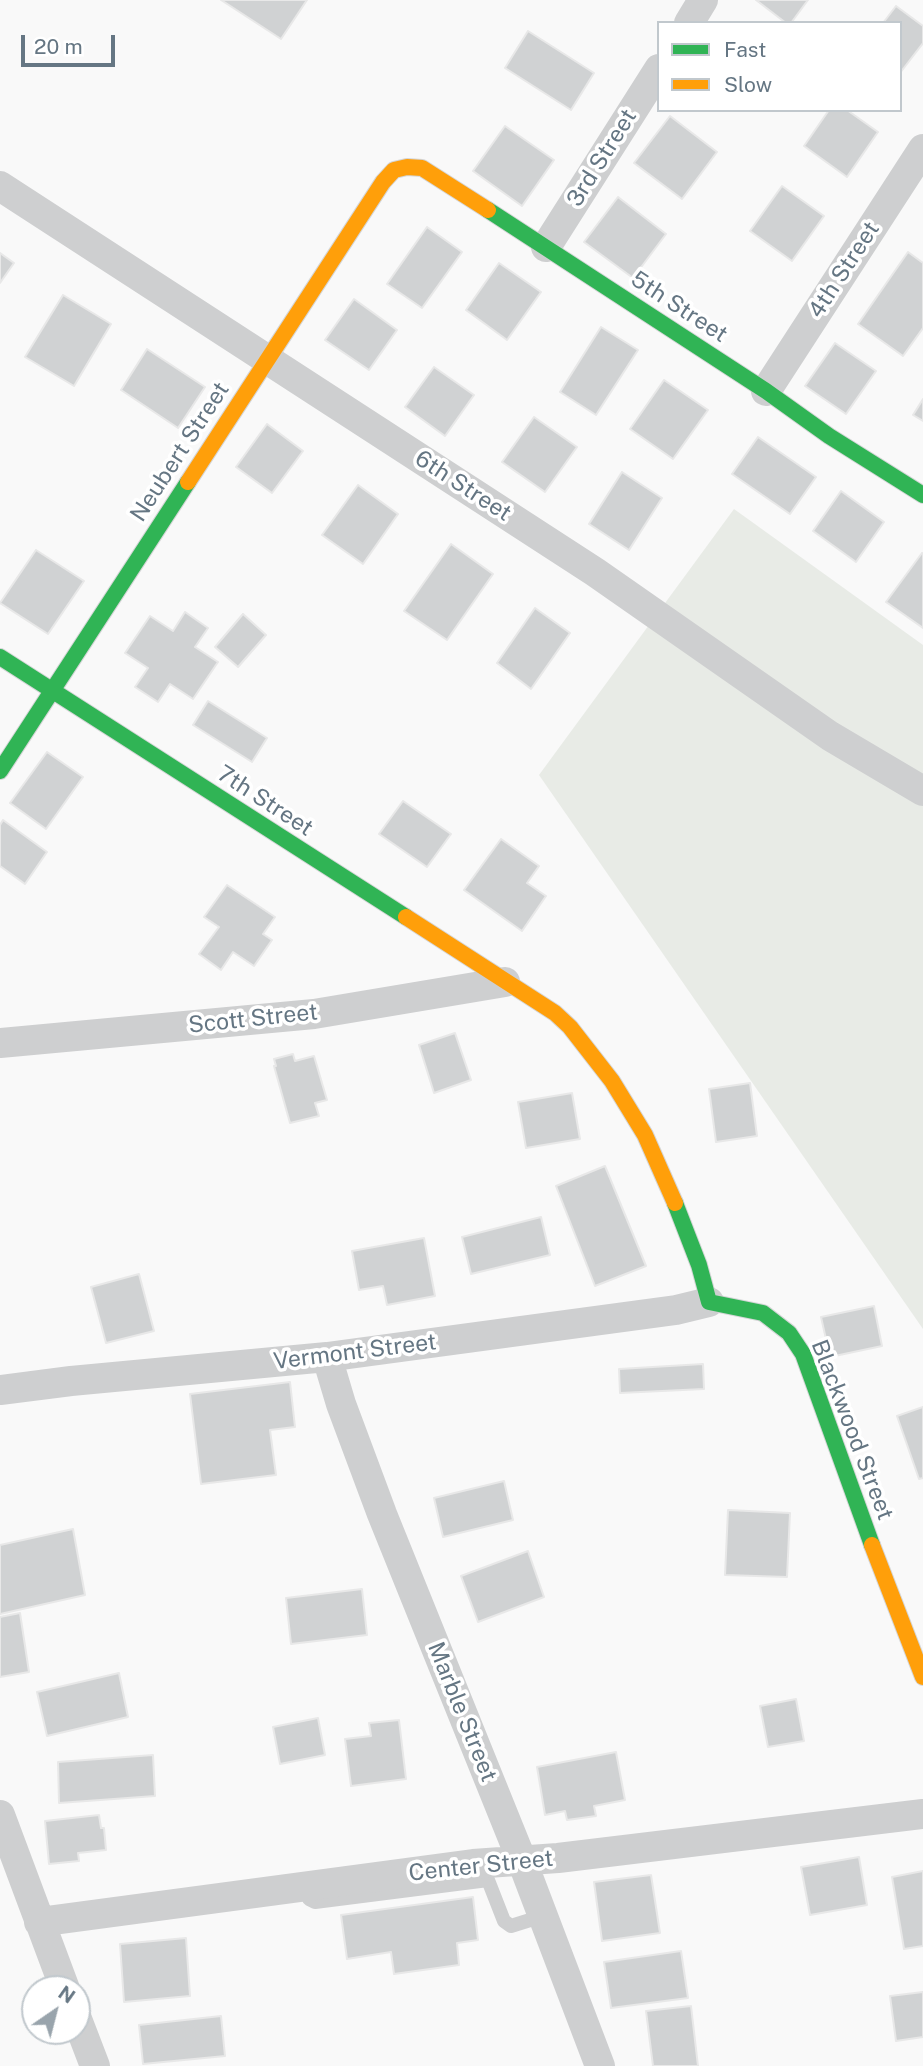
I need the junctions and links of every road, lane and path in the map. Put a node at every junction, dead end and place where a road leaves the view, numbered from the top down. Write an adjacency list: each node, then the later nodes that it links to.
1 (703, 0): 2 (street)
2 (690, 21)
3 (657, 72): 7 (street, 3rd Street)
4 (923, 149): 9 (street, 4th Street)
5 (407, 167): 7 (street, 5th Street); 8 (street, Neubert Street)
6 (0, 186): 8 (street, 6th Street)
7 (546, 247): 9 (street, 5th Street)
8 (267, 359): 12 (street, Neubert Street); 14 (street, 6th Street)
9 (766, 391): 10 (street, 5th Street)
10 (923, 495)
11 (0, 657): 12 (street, 7th Street)
12 (53, 691): 13 (street, Neubert Street); 15 (street, 7th Street)
13 (0, 771)
14 (923, 791)
15 (505, 982): 16 (street, Scott Street); 17 (street)
16 (0, 1043)
17 (709, 1302): 18 (street, Vermont Street); 20 (street, Blackwood Street)
18 (327, 1357): 19 (street, Vermont Street); 24 (street, Marble Street)
19 (0, 1390)
20 (923, 1676)
21 (923, 1814): 24 (street, Center Street)
22 (0, 1815): 23 (street)
23 (7, 1851): 27 (street)
24 (522, 1861): 25 (street, Center Street); 26 (street, Marble Street)
25 (485, 1871): 26 (lane); 27 (street, Center Street)
26 (543, 1916): 31 (street, Marble Street)
27 (39, 1922): 28 (street)
28 (60, 1975)
29 (88, 2045): 30 (street)
30 (96, 2066)
31 (600, 2066)

